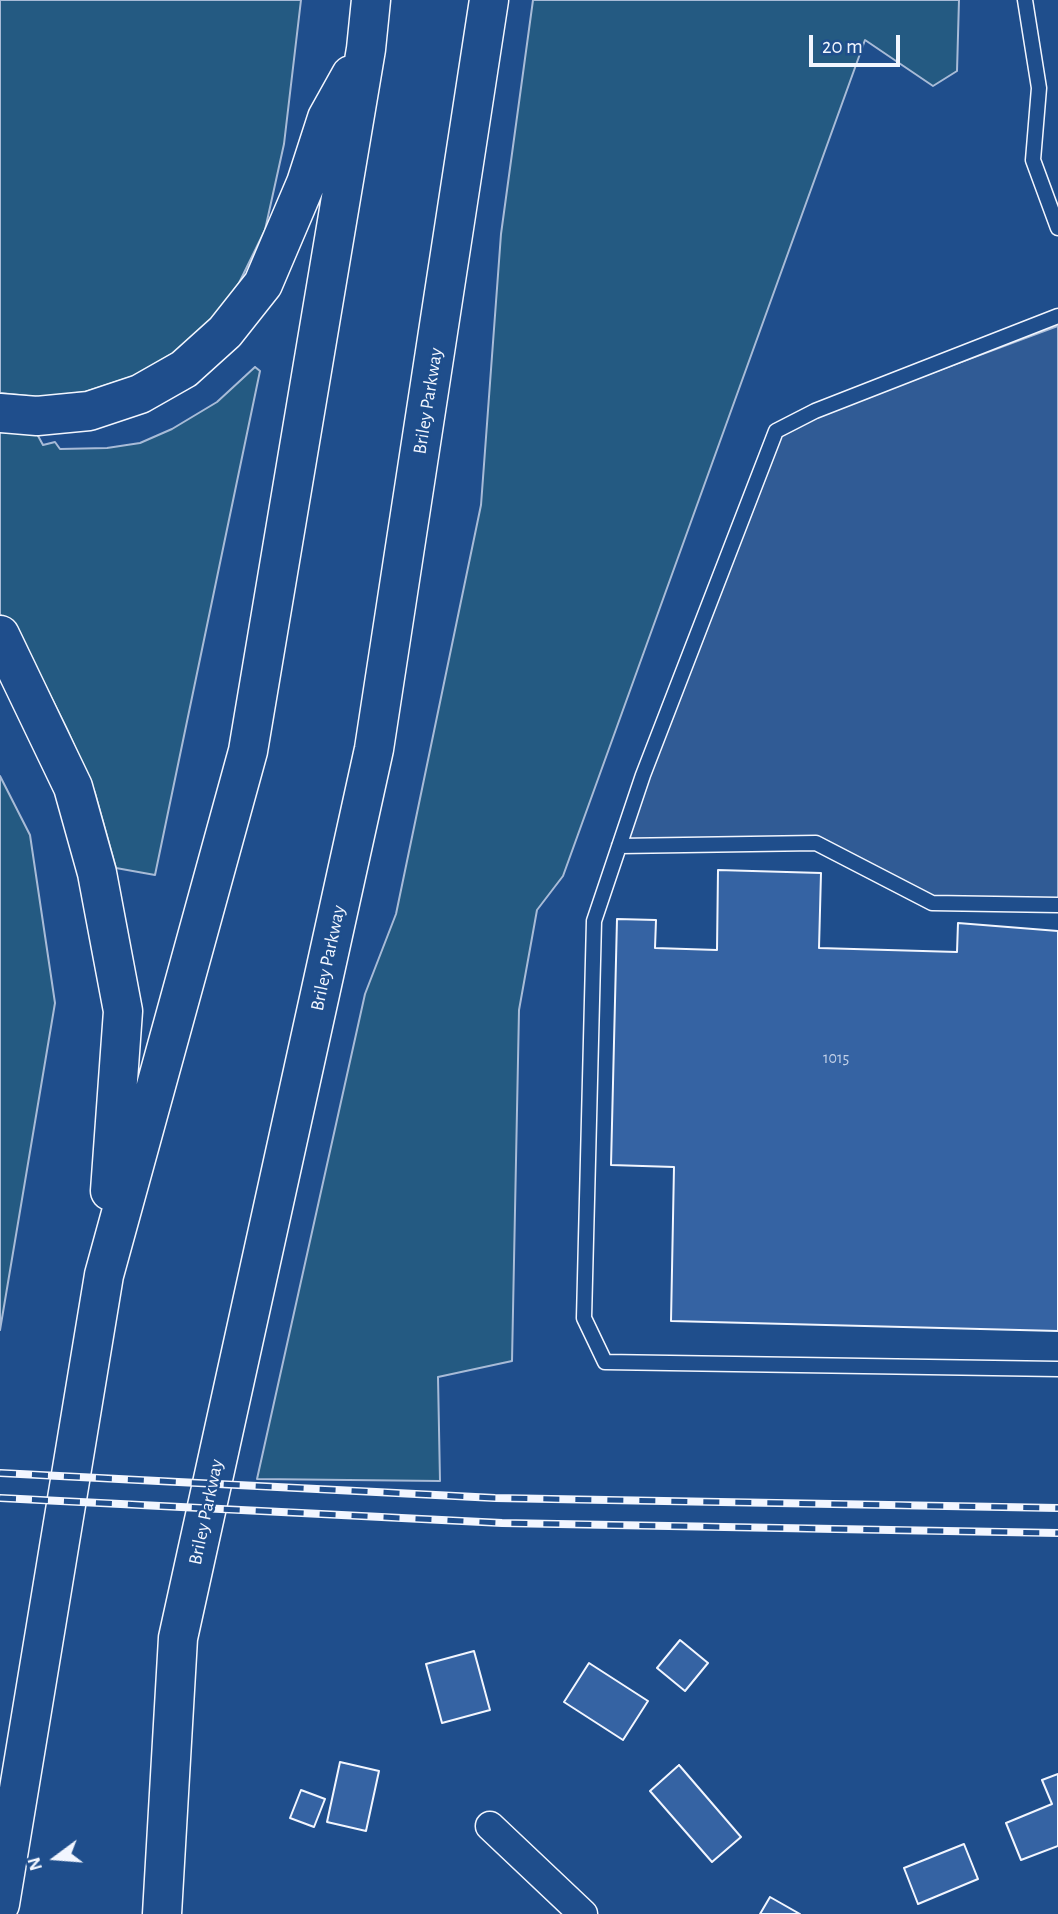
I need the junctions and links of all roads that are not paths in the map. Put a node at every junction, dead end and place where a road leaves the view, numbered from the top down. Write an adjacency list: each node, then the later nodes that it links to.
1 (371, 0): 4 (highway)
2 (489, 0): 15 (highway, Briley Parkway)
3 (1025, 0): 5 (lane)
4 (366, 49): 7 (highway); 11 (highway)
5 (1058, 228)
6 (1058, 316): 9 (lane)
7 (0, 413)
8 (0, 635): 11 (highway)
9 (619, 846): 10 (lane); 12 (lane)
10 (1058, 905)
11 (104, 1275): 14 (highway)
12 (1058, 1369)
13 (489, 1826): 16 (street)
14 (0, 1904)
15 (162, 1914)
16 (583, 1914)

